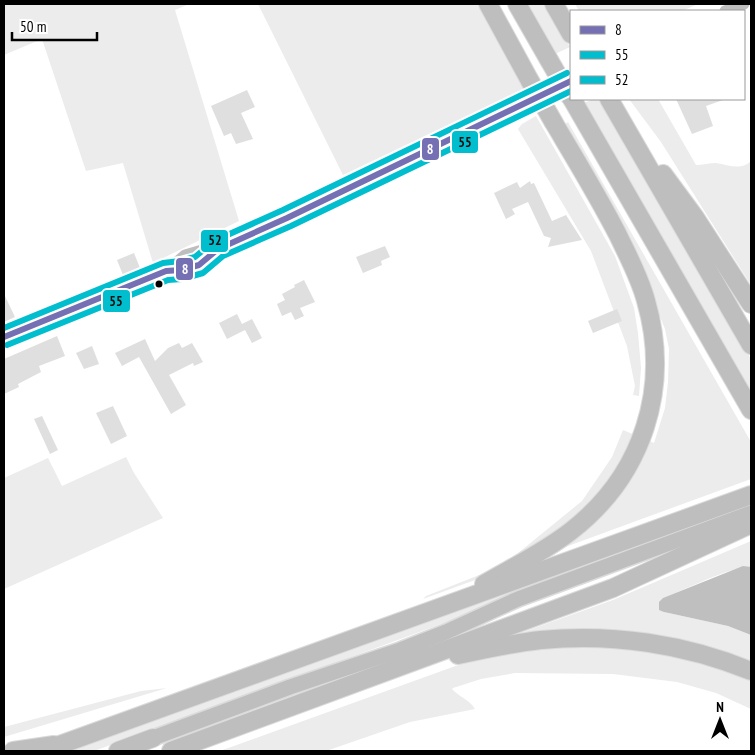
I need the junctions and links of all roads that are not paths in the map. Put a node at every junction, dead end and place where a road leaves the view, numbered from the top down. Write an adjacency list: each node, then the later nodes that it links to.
1 (488, 4): 18 (highway, bridge)
2 (517, 4): 8 (highway, bridge)
3 (554, 4): 6 (highway)
4 (744, 4): 5 (street)
5 (728, 10)
6 (570, 32)
7 (570, 81): 12 (street)
8 (570, 96)
9 (611, 102): 11 (highway); 13 (highway)
10 (574, 103): 14 (highway)
11 (751, 304)
12 (4, 337)
13 (751, 345)
14 (751, 410)
15 (751, 495): 18 (highway)
16 (751, 513): 21 (main road)
17 (751, 524): 19 (highway)
18 (447, 606): 22 (highway)
19 (398, 668): 20 (highway); 26 (highway)
20 (751, 671)
21 (153, 738): 25 (highway)
22 (65, 743): 23 (highway); 24 (highway)
23 (13, 751)
24 (43, 751)
25 (118, 751)
26 (172, 751)

